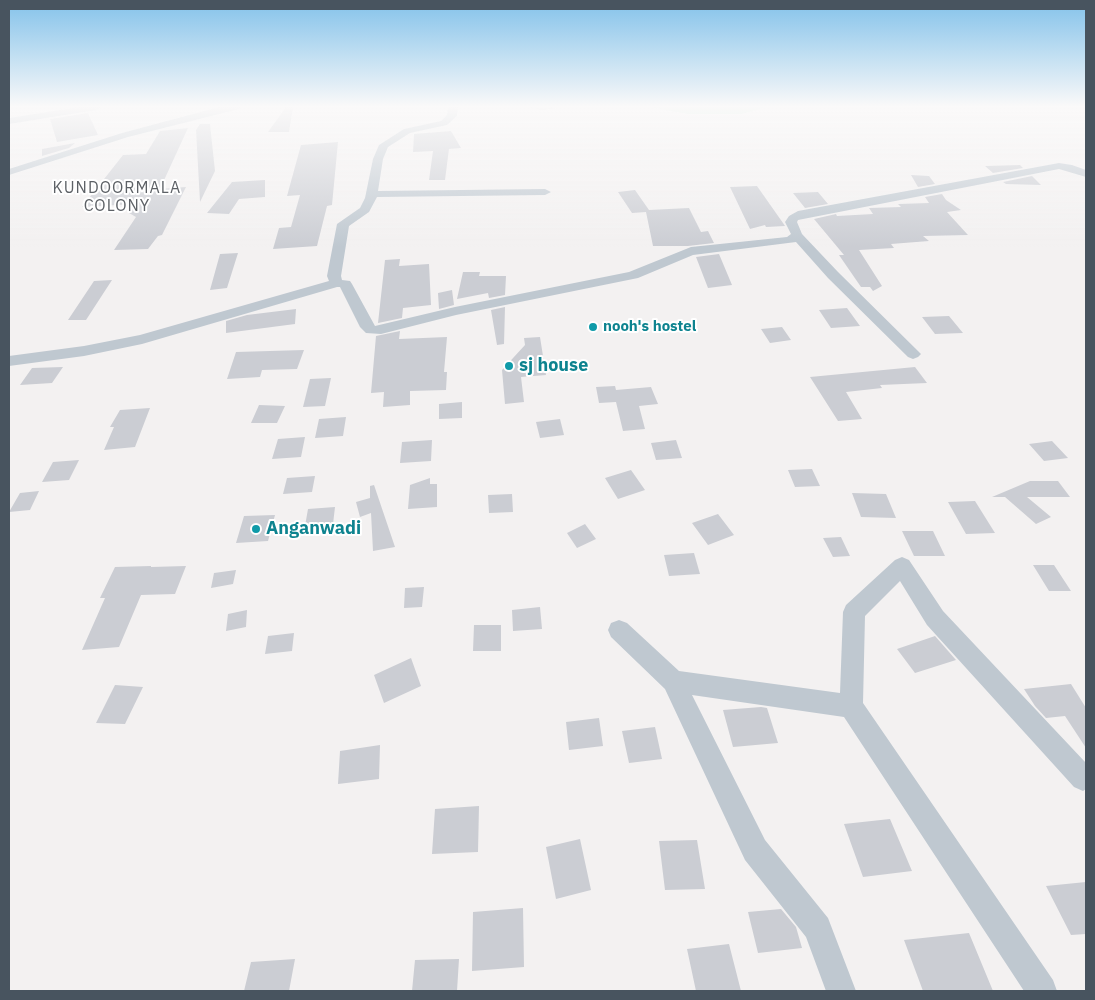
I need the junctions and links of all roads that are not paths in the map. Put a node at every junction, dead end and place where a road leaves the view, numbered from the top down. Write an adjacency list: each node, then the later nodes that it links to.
1 (68, 154): 3 (street)
2 (380, 154): 6 (street)
3 (9, 172)
4 (1086, 174): 7 (street)
5 (545, 192): 6 (street)
6 (372, 194): 8 (street)
7 (797, 235): 8 (street); 9 (street)
8 (336, 283): 10 (street)
9 (913, 354)
10 (9, 361)
11 (619, 630): 12 (street)
12 (673, 681): 13 (street); 15 (street)
13 (851, 706): 14 (street); 16 (street)
14 (1083, 778)
15 (840, 991)
16 (1042, 991)

